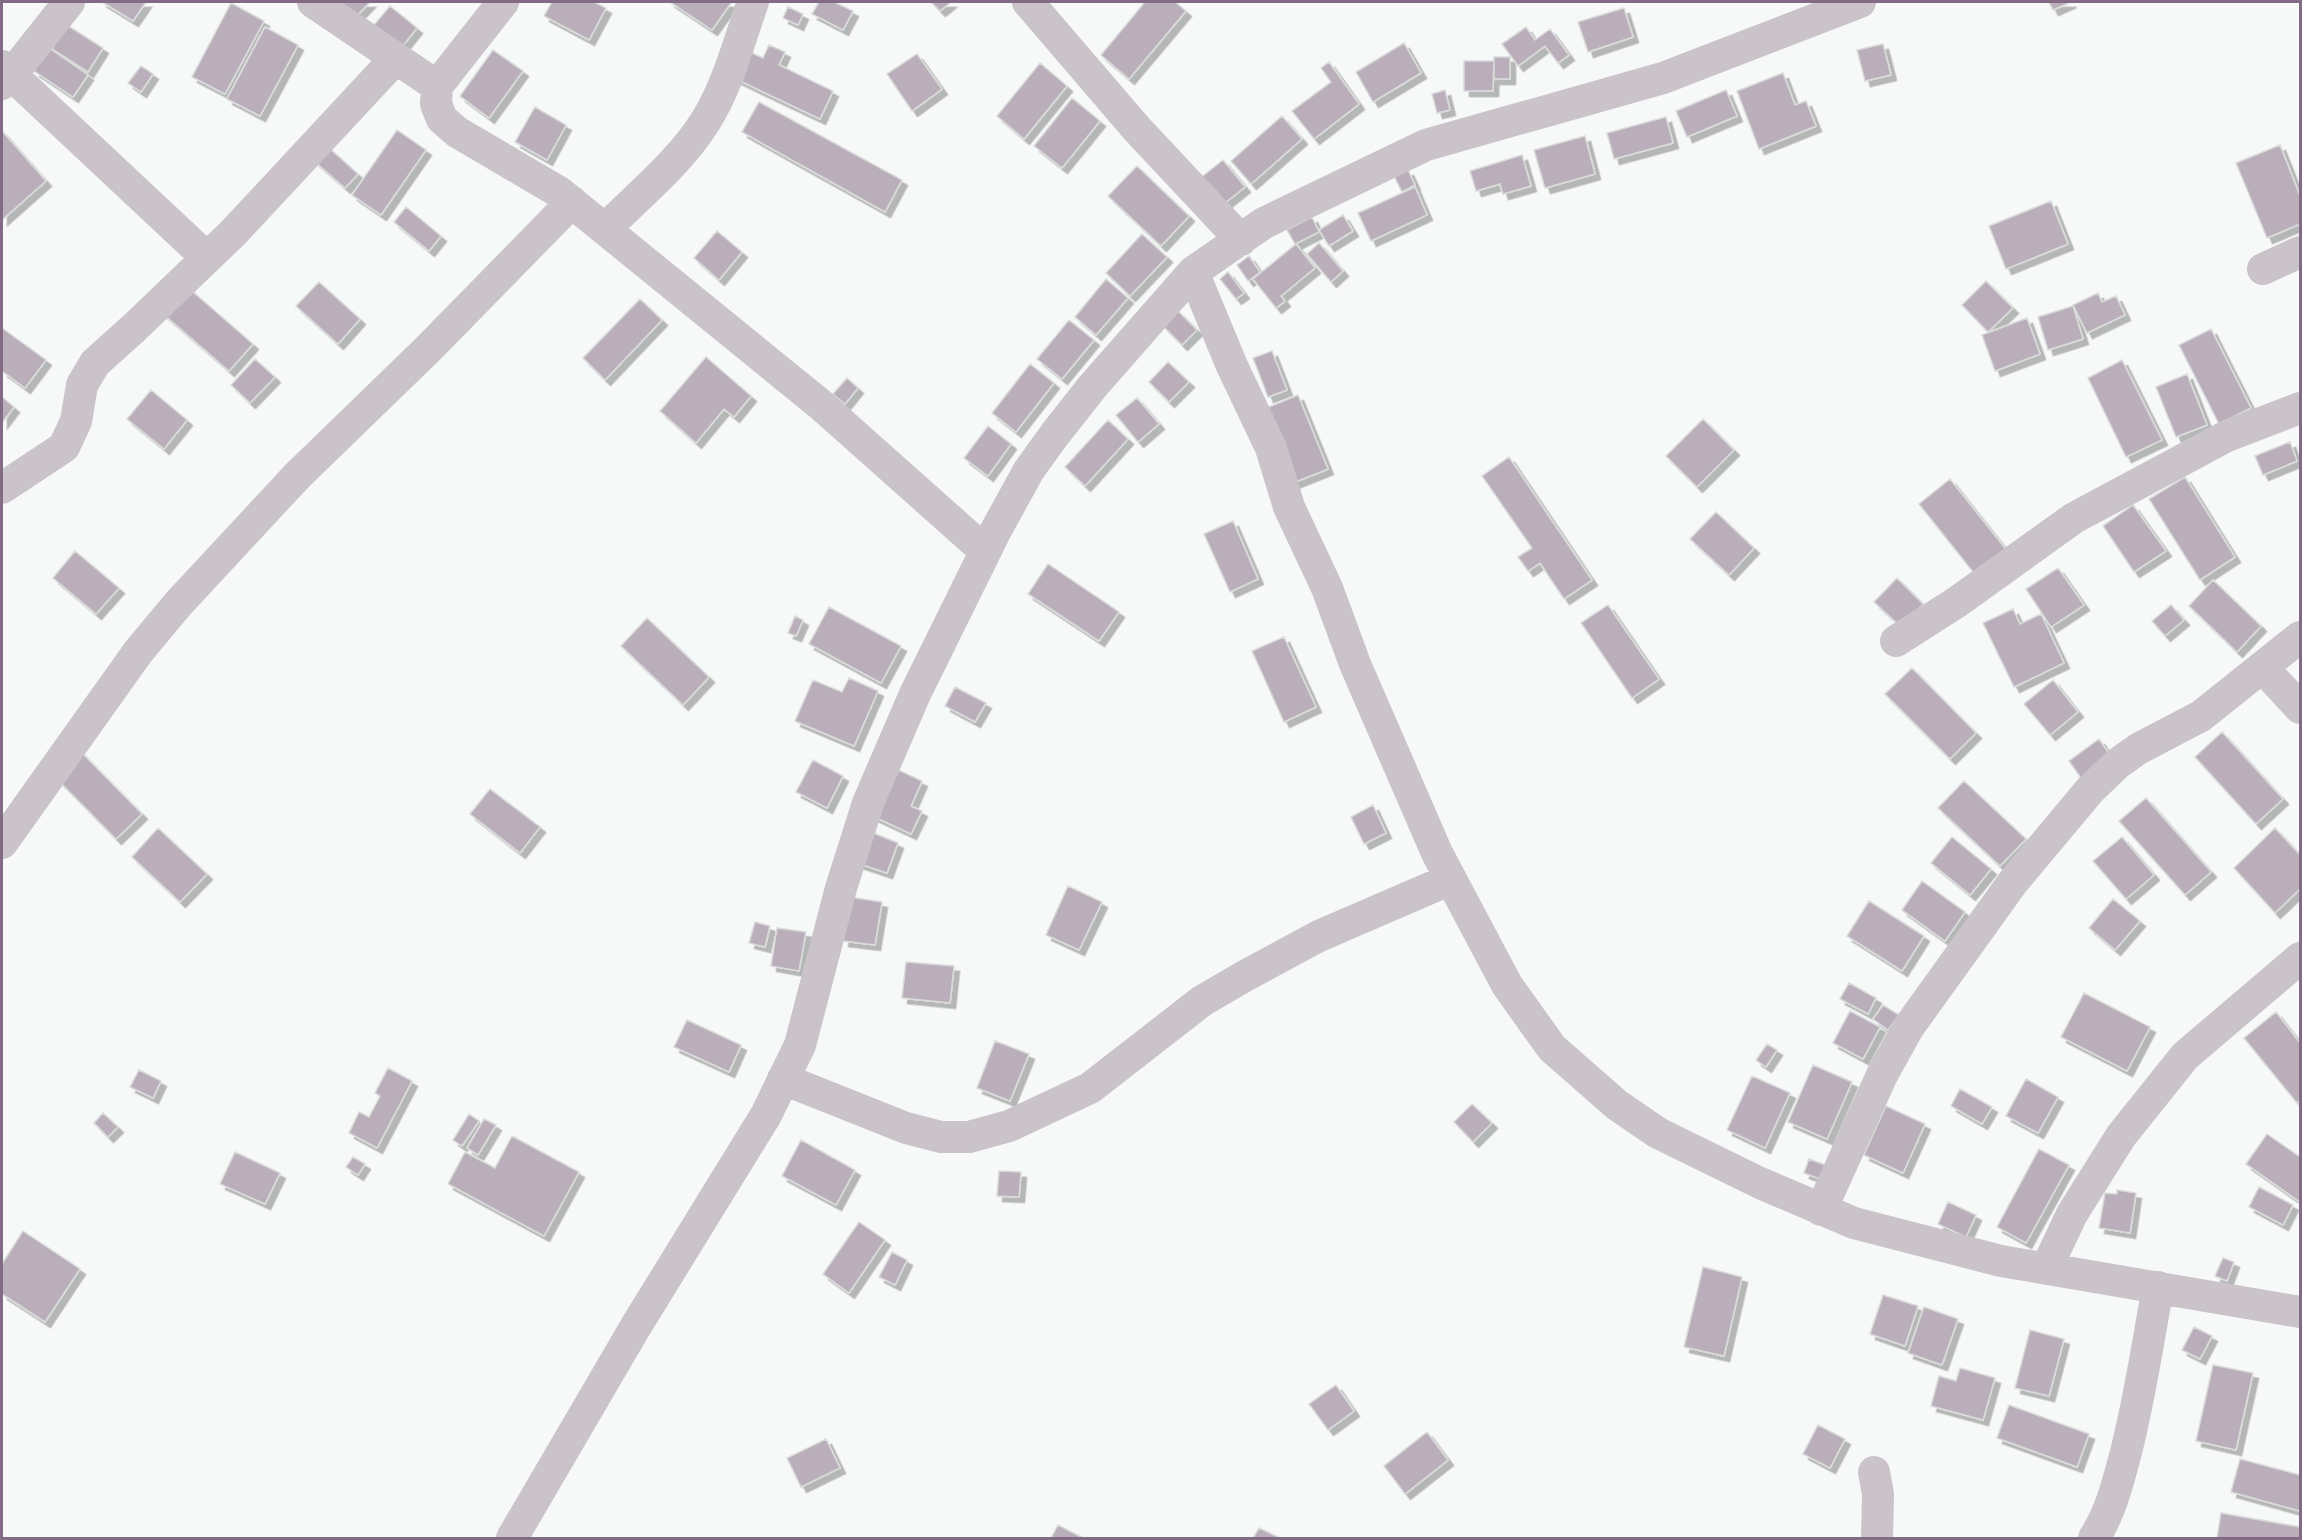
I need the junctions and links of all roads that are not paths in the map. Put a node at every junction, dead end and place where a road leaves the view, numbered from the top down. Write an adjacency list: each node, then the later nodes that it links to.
1 (69, 2): 8 (street)
2 (313, 2): 7 (street)
3 (503, 2): 9 (street)
4 (753, 2): 11 (street)
5 (1028, 2): 12 (street)
6 (1849, 3): 12 (street)
7 (396, 58): 9 (street); 14 (street)
8 (5, 75): 14 (street)
9 (437, 86): 10 (street)
10 (572, 202): 11 (street); 24 (street)
11 (604, 229): 19 (street)
12 (1241, 240): 16 (street)
13 (2301, 252): 15 (street)
14 (207, 258): 18 (street)
15 (2263, 269)
16 (1193, 272): 19 (street); 25 (street)
17 (2301, 408): 21 (street)
18 (2, 488)
19 (986, 551): 27 (street)
20 (2301, 637): 22 (street)
21 (1896, 640)
22 (2263, 668): 23 (street); 28 (street)
23 (2301, 708)
24 (2, 843)
25 (1451, 879): 27 (street); 28 (street)
26 (2301, 958): 29 (street)
27 (783, 1079): 33 (street)
28 (1821, 1210): 29 (street)
29 (2047, 1267): 30 (street)
30 (2158, 1287): 31 (street); 35 (street)
31 (2301, 1312)
32 (1874, 1472): 34 (street)
33 (512, 1539)
34 (1878, 1539)
35 (2094, 1539)

